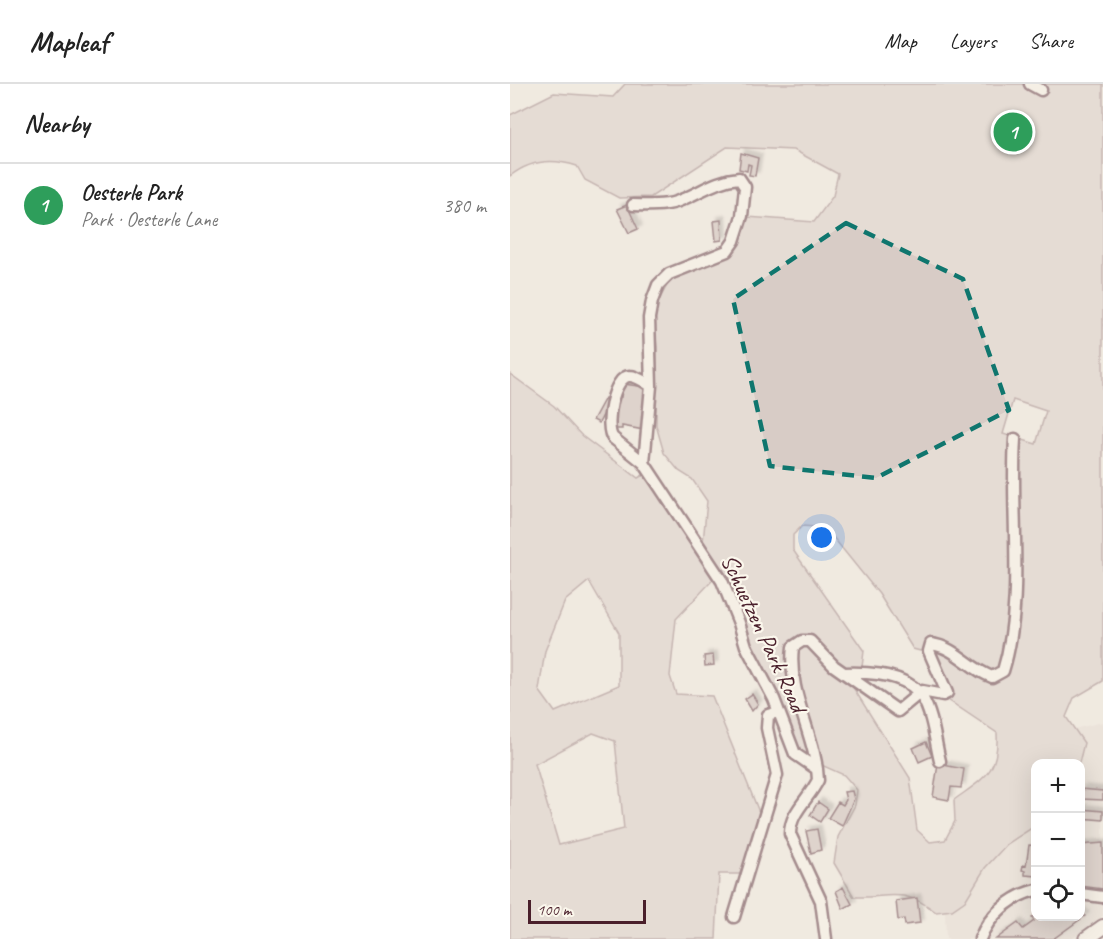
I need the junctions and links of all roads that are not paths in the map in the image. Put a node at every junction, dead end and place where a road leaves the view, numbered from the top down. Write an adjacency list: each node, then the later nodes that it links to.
1 (1030, 84): 2 (street)
2 (1041, 90)
3 (633, 205): 4 (street)
4 (651, 386): 6 (street); 6 (street, Schuetzen Park Road)
5 (1015, 439): 8 (street)
6 (644, 463): 9 (street, Schuetzen Park Road)
7 (844, 673): 8 (street); 8 (street, Schuetzen Park Road); 11 (street, Schuetzen Park Road)
8 (919, 693): 10 (street)
9 (778, 712): 11 (street, Schuetzen Park Road); 15 (street)
10 (940, 761)
11 (817, 769): 17 (street)
12 (1031, 891): 18 (street)
13 (1085, 895): 14 (street)
14 (1103, 897)
15 (734, 917)
16 (1103, 927): 19 (main road)
17 (826, 939)
18 (980, 939)
19 (1086, 939)

